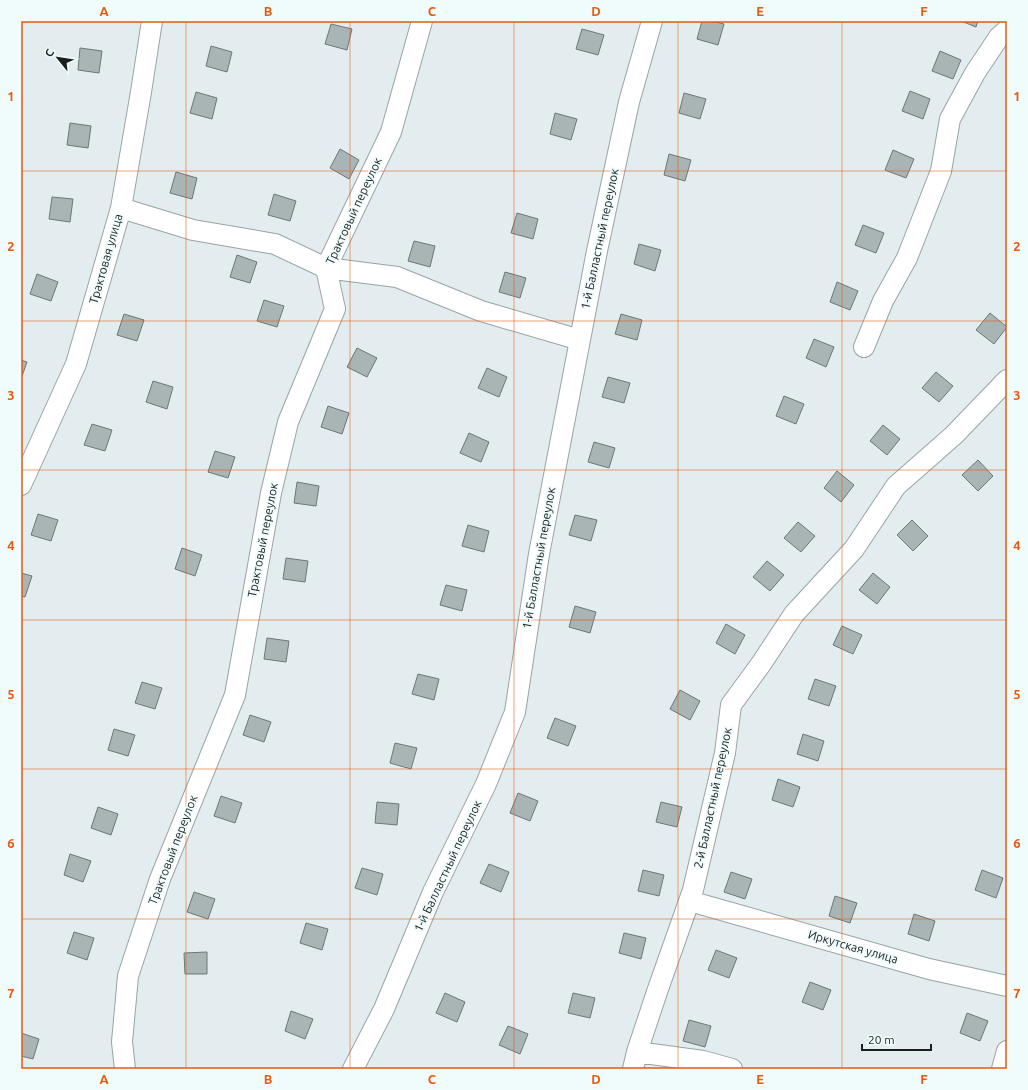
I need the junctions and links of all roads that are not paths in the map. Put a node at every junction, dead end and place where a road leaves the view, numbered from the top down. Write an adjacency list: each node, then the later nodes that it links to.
1 (152, 21): 5 (street, Трактовая улица)
2 (422, 21): 6 (street, Трактовый переулок)
3 (652, 21): 7 (street, 1-й Балластный переулок)
4 (1007, 30): 8 (street)
5 (120, 208): 6 (street); 10 (street, Трактовая улица)
6 (326, 268): 7 (street); 15 (street, Трактовый переулок)
7 (580, 340): 16 (street, 1-й Балластный переулок)
8 (864, 347)
9 (1007, 380): 14 (street, 2-й Балластный переулок)
10 (21, 485)
11 (700, 904): 12 (street, Иркутская улица)
12 (1007, 986)
13 (1007, 1051): 18 (street)
14 (635, 1060): 17 (street)
15 (125, 1069)
16 (353, 1069)
17 (732, 1069)
18 (1002, 1069)

